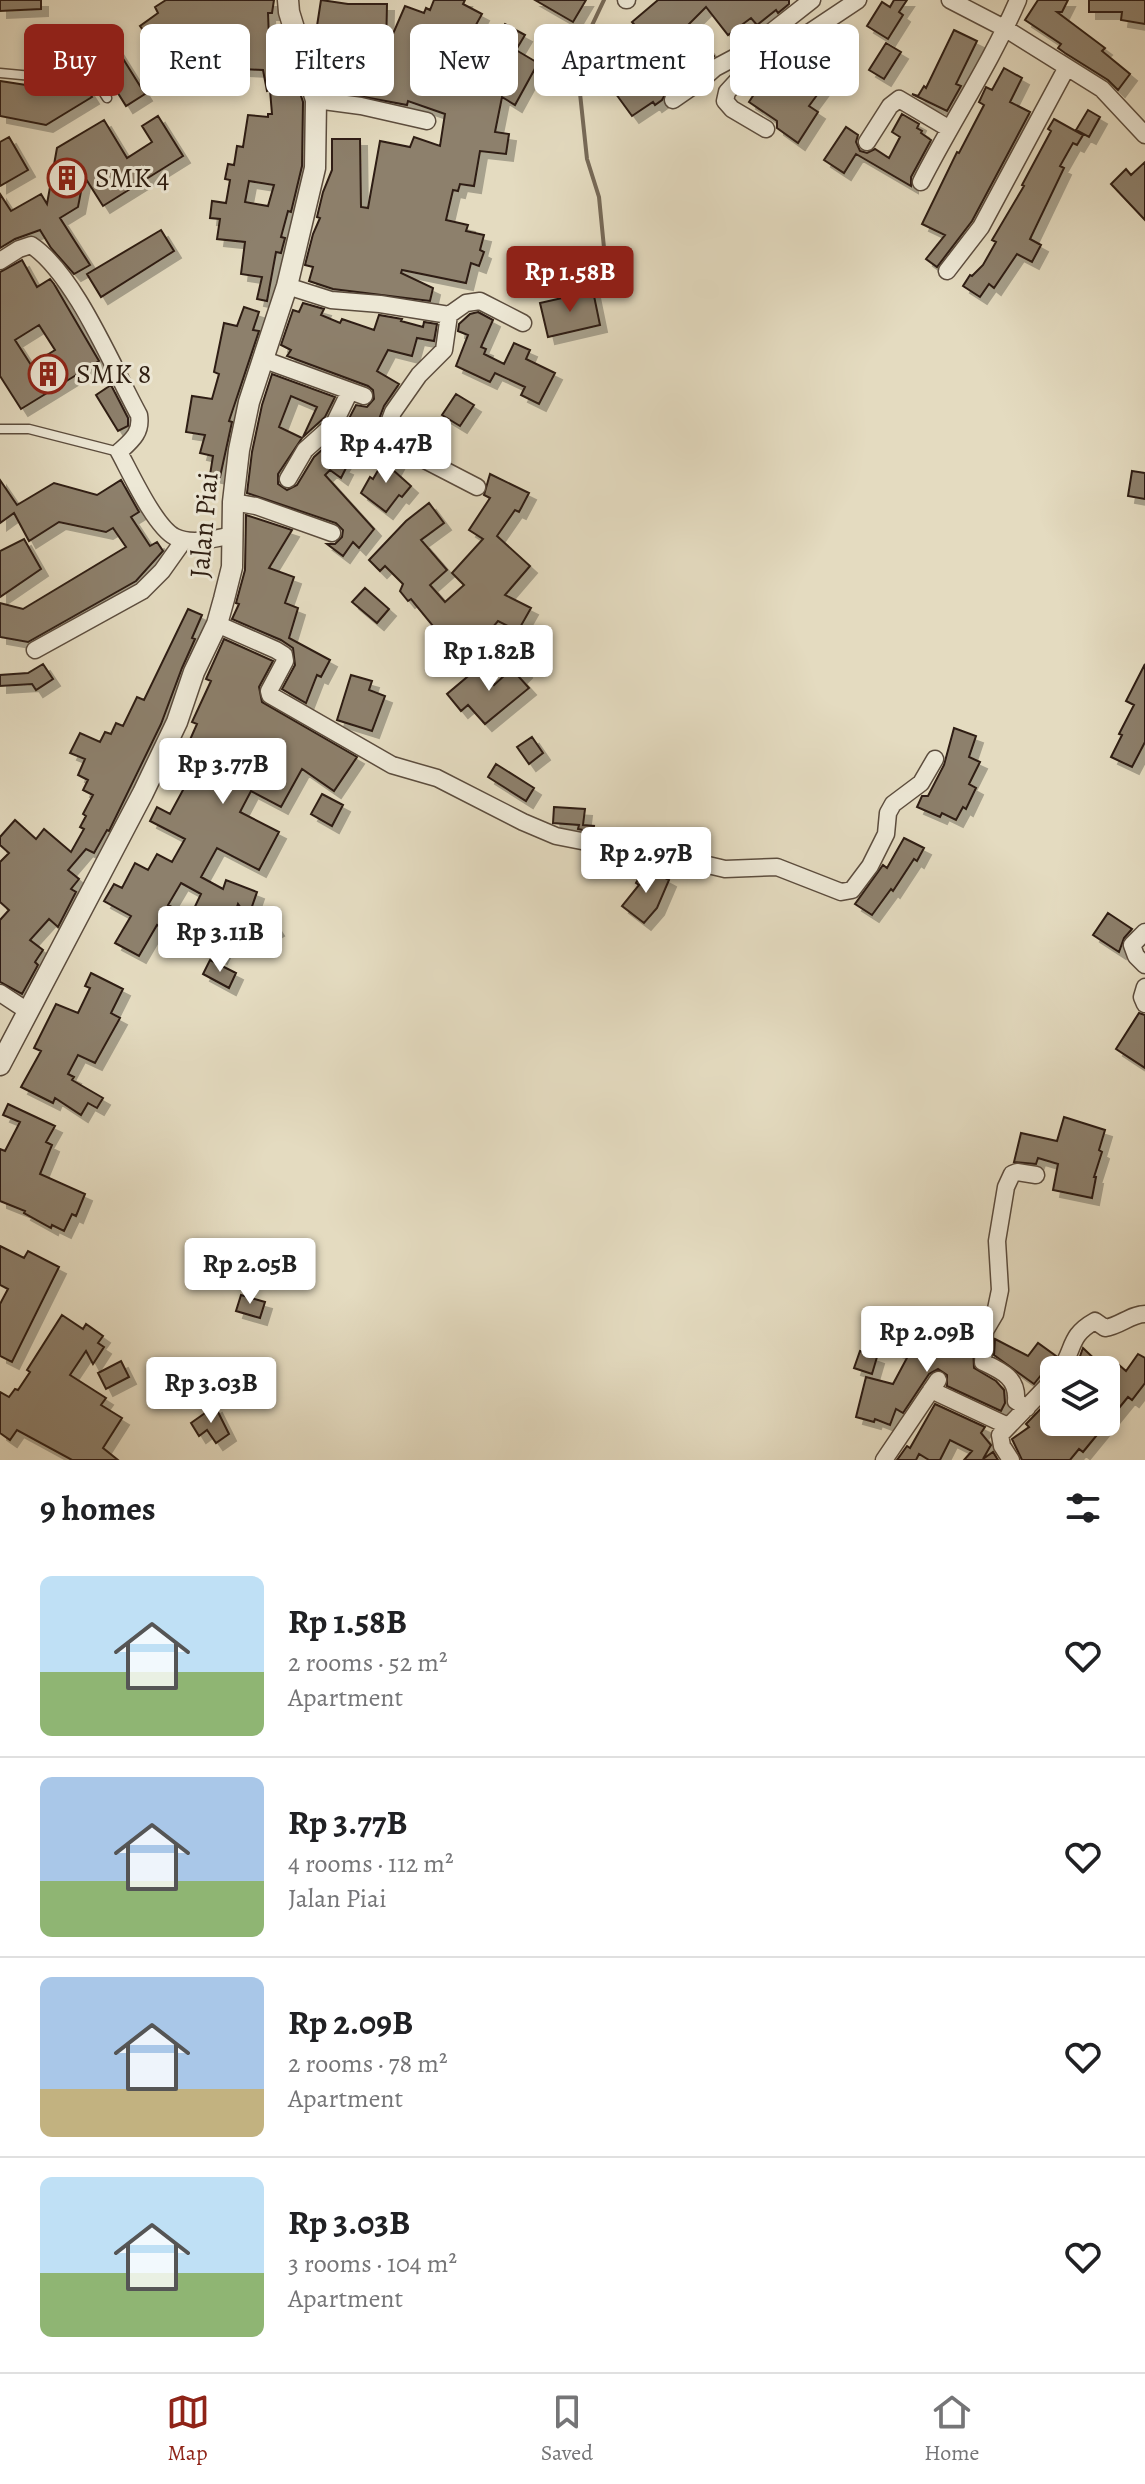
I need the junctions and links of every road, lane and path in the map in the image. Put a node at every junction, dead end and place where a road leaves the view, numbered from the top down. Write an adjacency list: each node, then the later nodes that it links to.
1 (288, 0): 10 (street, Jalan Piai)
2 (812, 0): 11 (street)
3 (858, 0): 14 (street)
4 (950, 0): 6 (street)
5 (1018, 0): 6 (street)
6 (1006, 29): 7 (street); 13 (street)
7 (1067, 67): 15 (street); 19 (street)
8 (0, 73): 9 (lane)
9 (107, 98)
10 (316, 100): 12 (street); 20 (street, Jalan Piai)
11 (673, 100)
12 (427, 121)
13 (948, 128): 16 (street); 17 (street)
14 (766, 129)
15 (1145, 135)
16 (867, 142)
17 (921, 182)
18 (0, 261): 25 (street)
19 (947, 271)
20 (287, 286): 21 (street); 23 (street, Jalan Piai)
21 (449, 315): 22 (street); 27 (street)
22 (523, 323)
23 (262, 359): 26 (street); 28 (street, Jalan Piai)
24 (0, 429): 25 (lane)
25 (119, 452): 31 (street)
26 (288, 479)
27 (477, 487)
28 (233, 502): 29 (street); 30 (street, Jalan Piai)
29 (332, 533)
30 (232, 535): 31 (street); 32 (street, Jalan Piai)
31 (184, 540): 33 (street)
32 (217, 624): 34 (street); 40 (street, Jalan Piai)
33 (35, 650)
34 (935, 759)
35 (1145, 932): 36 (street)
36 (1145, 965)
37 (1145, 987): 39 (street)
38 (0, 993): 40 (street)
39 (1145, 1004)
40 (29, 1012): 41 (street, Jalan Piai)
41 (0, 1065)
42 (1036, 1175): 46 (street)
43 (1145, 1314): 44 (street)
44 (1067, 1356)
45 (1040, 1394): 46 (street)
46 (1027, 1408): 47 (street)
47 (1008, 1426): 48 (street); 49 (street)
48 (884, 1460)
49 (1011, 1460)

